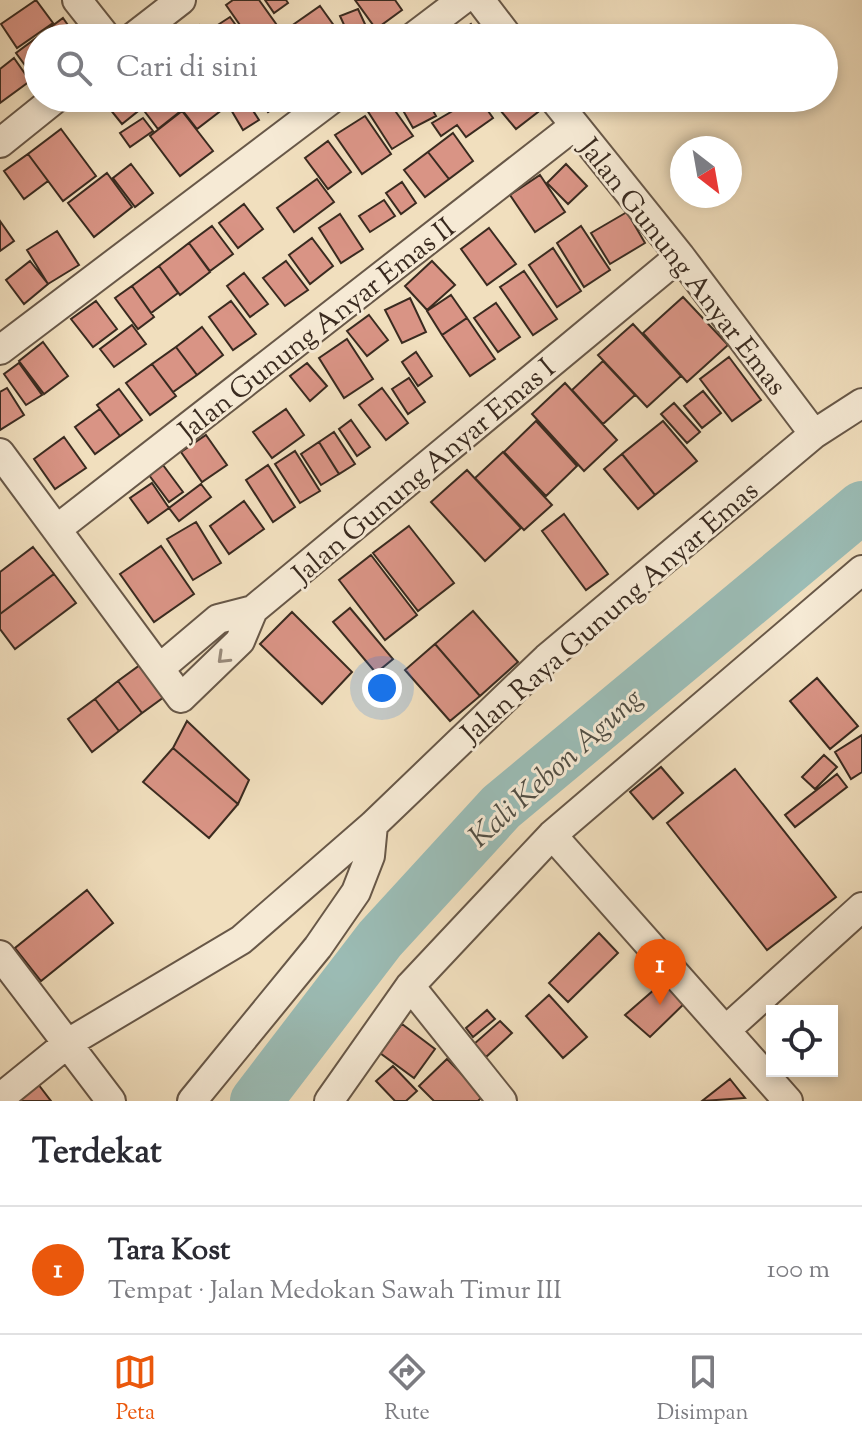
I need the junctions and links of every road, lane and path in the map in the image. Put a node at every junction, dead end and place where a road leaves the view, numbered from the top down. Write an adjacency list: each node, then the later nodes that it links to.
1 (77, 0): 5 (street)
2 (181, 0): 6 (street)
3 (462, 0): 7 (street)
4 (480, 0): 8 (street)
5 (96, 24)
6 (150, 24)
7 (430, 24)
8 (498, 24)
9 (39, 112): 13 (street)
10 (314, 112): 15 (street)
11 (564, 112): 12 (street, Jalan Gunung Anyar Emas)
12 (574, 126): 14 (street, Jalan Gunung Anyar Emas); 19 (street, Jalan Gunung Anyar Emas II)
13 (0, 143)
14 (680, 256): 17 (street, Jalan Gunung Anyar Emas); 21 (street, Jalan Gunung Anyar Emas I)
15 (0, 350)
16 (862, 403): 17 (street, Jalan Raya Gunung Anyar Emas)
17 (814, 434): 23 (street, Jalan Raya Gunung Anyar Emas)
18 (0, 453): 19 (street)
19 (57, 529): 22 (street)
20 (862, 570): 24 (street)
21 (253, 610): 22 (street); 22 (street, Jalan Gunung Anyar Emas I, one-way to 22)
22 (160, 668)
23 (373, 825): 29 (street, Jalan Raya Gunung Anyar Emas); 32 (street)
24 (552, 835): 27 (street); 28 (street)
25 (862, 907): 28 (street)
26 (0, 955): 29 (street)
27 (410, 986): 33 (street); 34 (street)
28 (727, 1029): 35 (street)
29 (68, 1043): 30 (street, Jalan Raya Gunung Anyar Emas); 31 (street)
30 (0, 1098)
31 (111, 1101)
32 (192, 1101)
33 (329, 1101)
34 (502, 1101)
35 (788, 1101)

